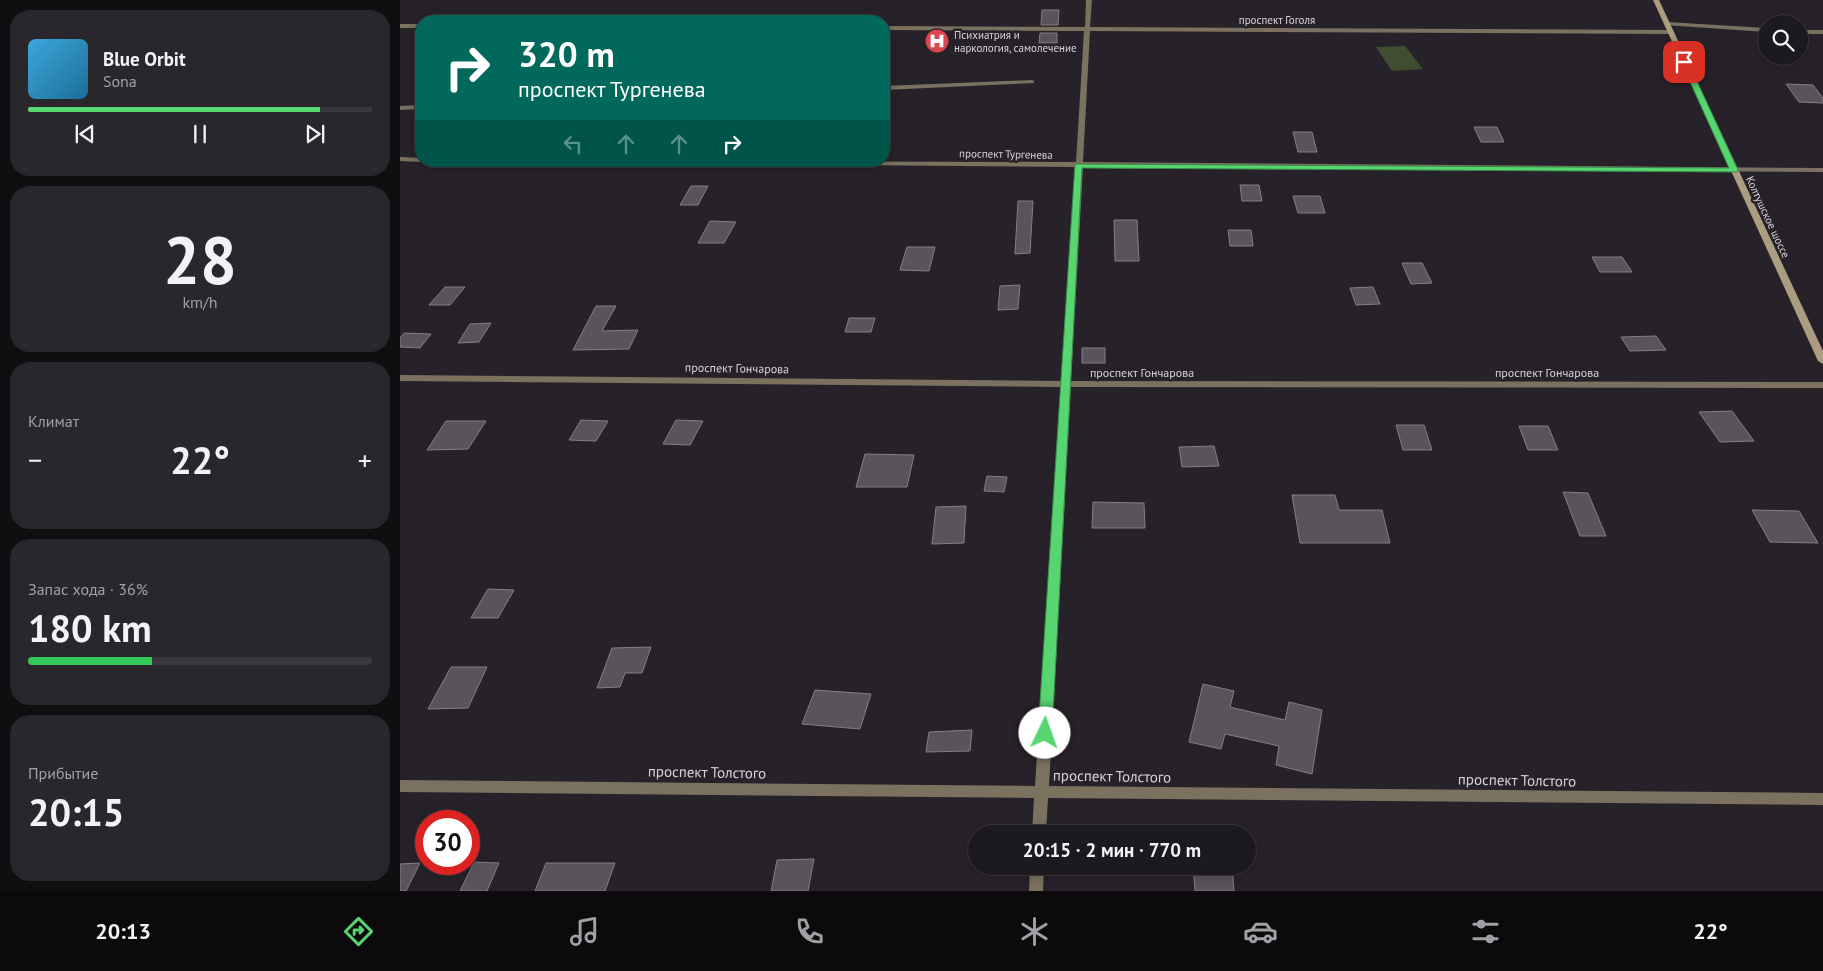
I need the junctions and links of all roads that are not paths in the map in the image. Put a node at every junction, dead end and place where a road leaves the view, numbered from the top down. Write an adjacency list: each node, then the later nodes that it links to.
1 (1089, 0): 7 (street)
2 (1656, 0): 3 (main road, Колтушское шоссе)
3 (1667, 24): 8 (street); 9 (main road, Колтушское шоссе)
4 (400, 26): 5 (street)
5 (415, 26)
6 (890, 28): 7 (street, проспект Гоголя)
7 (1088, 29): 9 (street, проспект Гоголя); 19 (street)
8 (1758, 30)
9 (1671, 32): 20 (main road, Колтушское шоссе)
10 (1808, 32): 11 (street)
11 (1823, 32)
12 (1032, 82): 13 (street)
13 (890, 88)
14 (415, 107): 15 (street)
15 (400, 108)
16 (400, 159): 17 (street)
17 (415, 160)
18 (890, 164): 19 (street, проспект Тургенева)
19 (1078, 166): 20 (street, проспект Тургенева); 24 (street)
20 (1734, 170): 21 (street, проспект Тургенева); 22 (main road, Колтушское шоссе)
21 (1823, 170)
22 (1823, 362)
23 (400, 378): 24 (street, проспект Гончарова)
24 (1066, 384): 25 (street, проспект Гончарова); 27 (street)
25 (1823, 385)
26 (400, 786): 27 (street, проспект Толстого)
27 (1042, 792): 28 (street, проспект Толстого); 29 (street)
28 (1823, 799)
29 (1040, 825)
30 (1037, 875): 31 (street)
31 (1036, 891)

